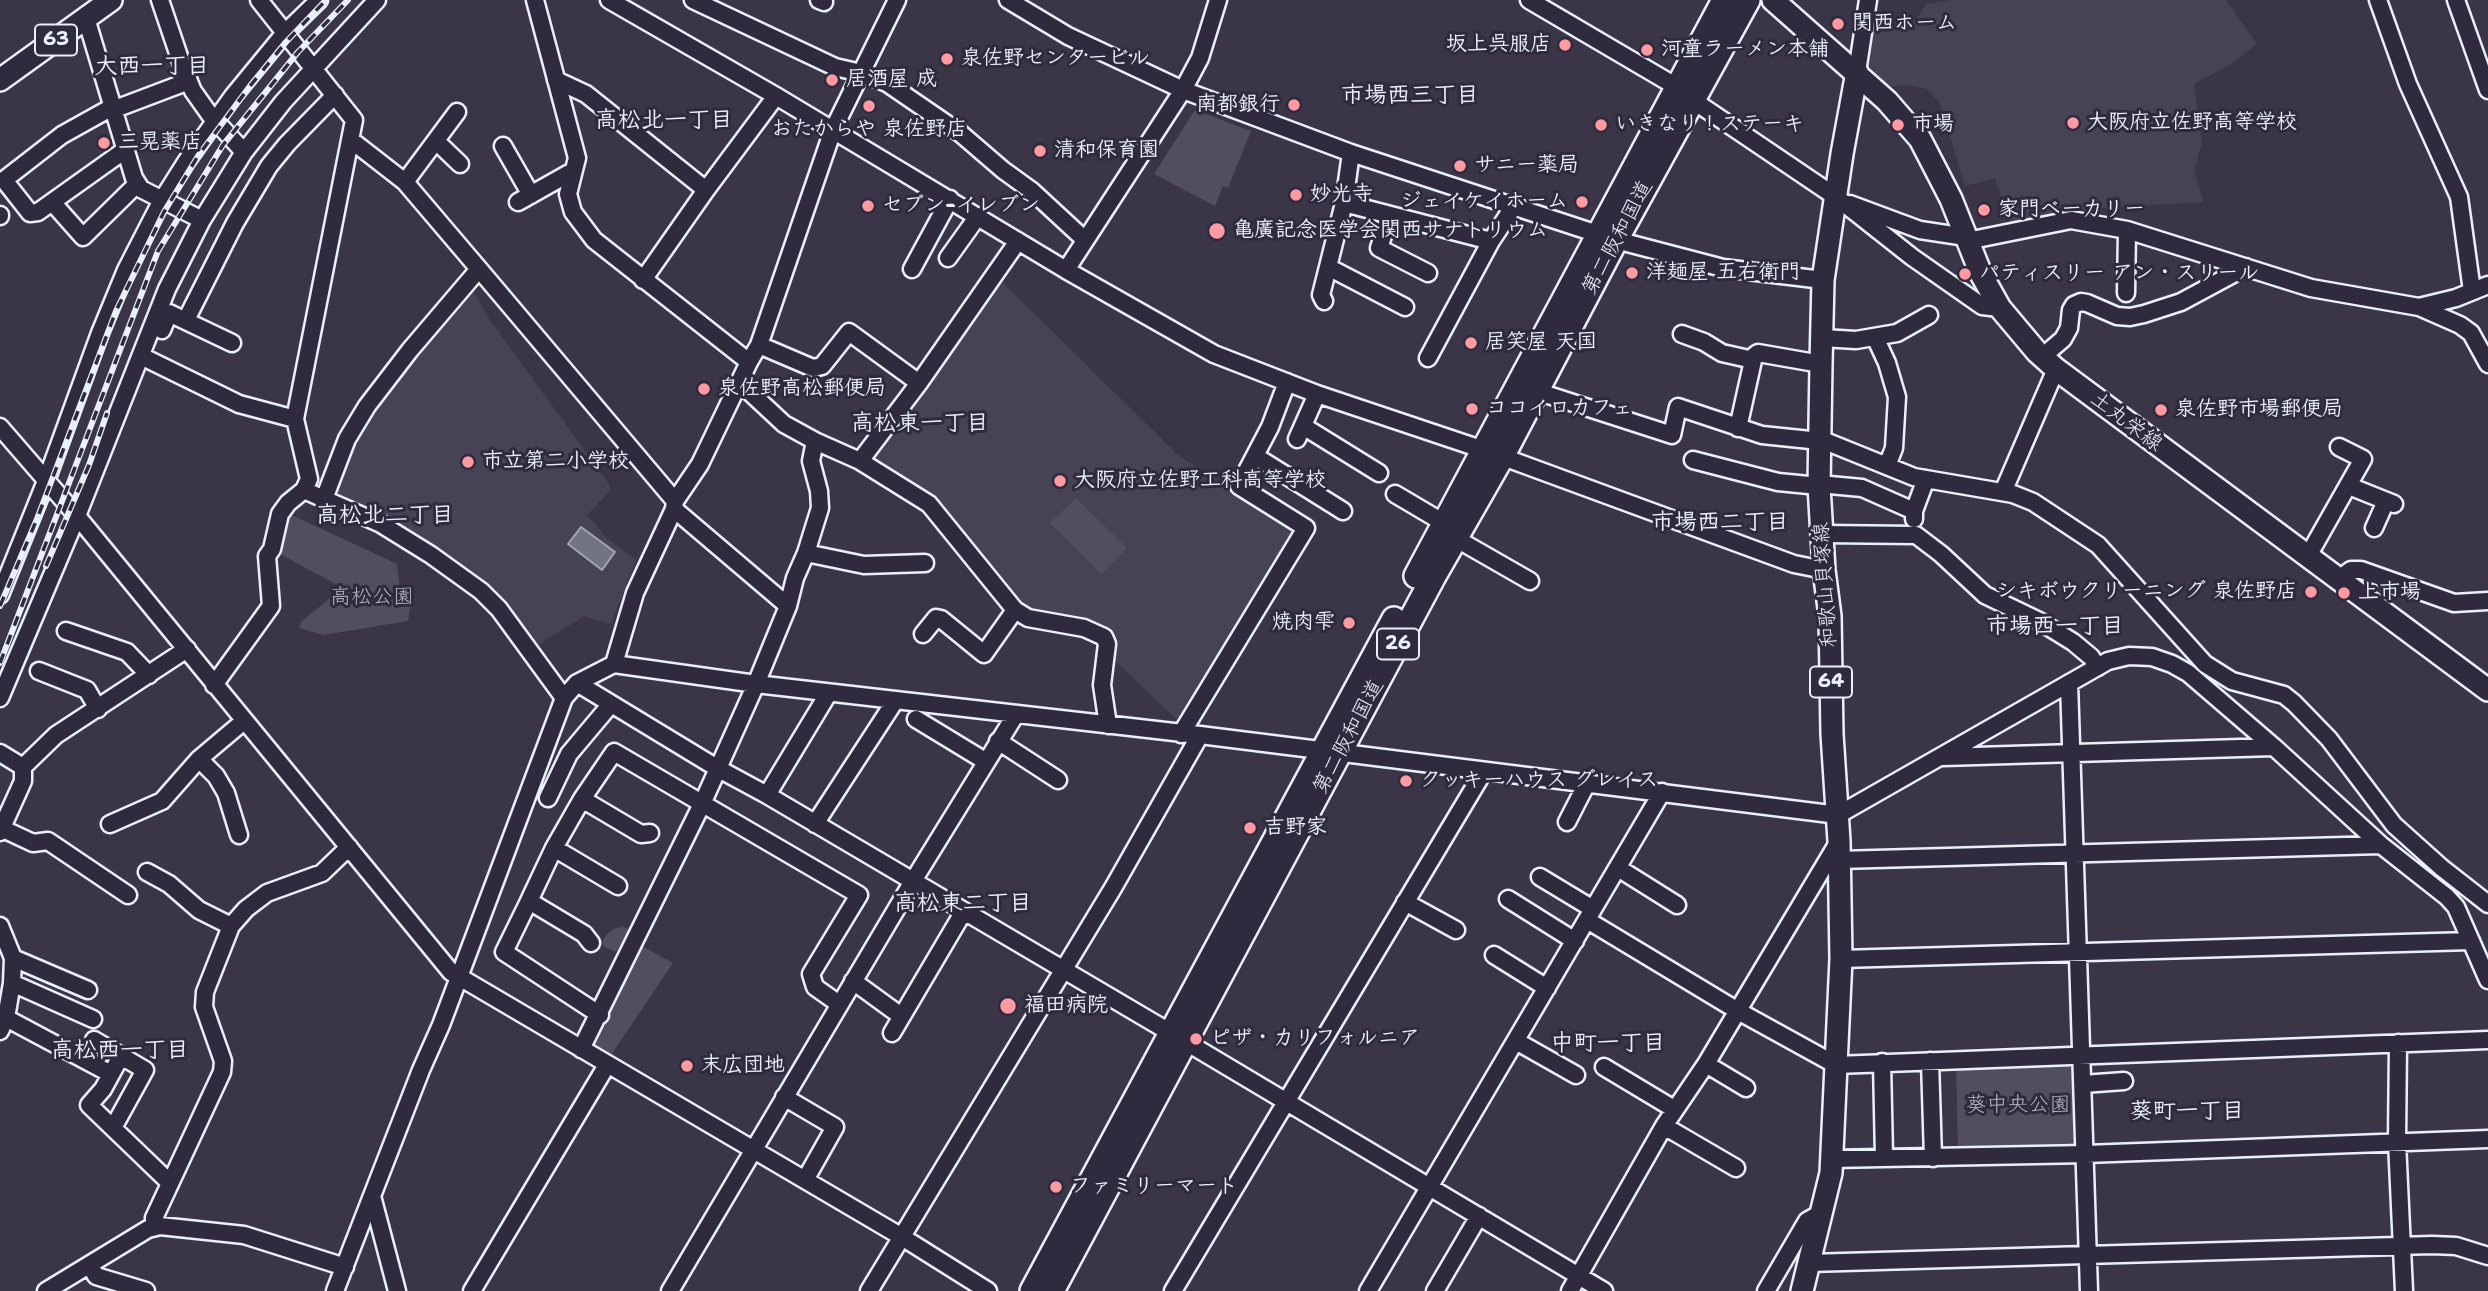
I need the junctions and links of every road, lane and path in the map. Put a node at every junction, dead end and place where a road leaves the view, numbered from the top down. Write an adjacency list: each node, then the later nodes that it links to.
1 (111, 0): 19 (main road, 63)
2 (160, 0): 26 (street)
3 (259, 0): 20 (street)
4 (319, 0): 20 (street)
5 (377, 0): 21 (street)
6 (536, 0): 25 (street)
7 (609, 0): 31 (street)
8 (693, 0): 23 (street)
9 (897, 0): 23 (street)
10 (1008, 0): 27 (street)
11 (1218, 0): 27 (street)
12 (1529, 0): 29 (street)
13 (1724, 0): 29 (highway, 第二阪和国道 / 26)
14 (1748, 0): 29 (highway, 第二阪和国道 / 26)
15 (1773, 0): 22 (main road)
16 (1868, 0): 22 (street)
17 (2378, 0): 72 (street)
18 (2456, 0): 28 (street)
19 (86, 18): 24 (main road, 63); 32 (street)
20 (285, 34): 21 (street); 34 (street)
21 (314, 68): 30 (street); 40 (street)
22 (1857, 72): 49 (main road, 和歌山貝塚線 / 64); 58 (main road, 土丸栄線)
23 (861, 73): 35 (street); 59 (street)
24 (0, 80)
25 (556, 80): 43 (street); 46 (street)
26 (189, 81): 32 (street); 34 (street)
27 (1183, 90): 41 (street); 59 (street)
28 (2488, 90)
29 (1685, 94): 49 (street); 57 (highway, 第二阪和国道 / 26)
30 (335, 95): 36 (street); 79 (street)
31 (776, 96): 35 (street); 46 (street)
32 (115, 108): 39 (street); 50 (street)
33 (457, 112): 37 (street)
34 (216, 122): 40 (street); 47 (street)
35 (834, 130): 48 (street); 84 (street)
36 (351, 140): 44 (street); 98 (street)
37 (436, 141): 42 (street); 44 (street)
38 (503, 146): 43 (street)
39 (125, 150): 45 (street); 50 (street)
40 (244, 152): 55 (street)
41 (1351, 153): 51 (street); 52 (street)
42 (460, 164)
43 (573, 171): 69 (street)
44 (405, 182): 65 (street)
45 (138, 184): 47 (street); 50 (street)
46 (706, 190): 69 (street)
47 (162, 200): 55 (street); 111 (street)
48 (950, 200): 54 (street); 66 (street)
49 (1839, 200): 58 (street); 70 (main road, 和歌山貝塚線 / 64); 77 (street)
50 (52, 202)
51 (1344, 203): 53 (street); 63 (street)
52 (1514, 206): 57 (street); 61 (street)
53 (1390, 215): 61 (street); 68 (street)
54 (978, 216): 60 (street); 62 (street)
55 (202, 220): 85 (street)
56 (2127, 230): 58 (street); 64 (street); 73 (street)
57 (1607, 237): 70 (street); 96 (highway, 第二阪和国道 / 26); 104 (highway, 第二阪和国道 / 26)
58 (1966, 239): 77 (main road, 土丸栄線)
59 (1086, 240): 67 (street)
60 (1018, 241): 67 (street); 94 (street)
61 (1491, 241): 86 (street)
62 (948, 258)
63 (1328, 267): 74 (street); 75 (street)
64 (2246, 267): 76 (street); 89 (street)
65 (479, 269): 117 (street); 118 (street)
66 (912, 270)
67 (1066, 270): 93 (street)
68 (1428, 274)
69 (642, 280): 88 (street)
70 (1824, 280): 82 (main road, 和歌山貝塚線 / 64)
71 (2488, 285): 72 (street)
72 (2472, 291): 76 (street)
73 (2126, 293)
74 (1324, 301)
75 (1405, 307)
76 (2419, 307): 91 (street)
77 (2000, 308): 89 (main road, 土丸栄線)
78 (1929, 315): 81 (street)
79 (186, 320): 83 (street); 85 (street)
80 (1682, 334): 87 (street)
81 (1875, 337): 82 (street); 108 (street)
82 (1822, 338): 90 (main road, 和歌山貝塚線 / 64)
83 (232, 343)
84 (759, 345): 88 (street); 94 (street)
85 (145, 358): 95 (street); 98 (street); 121 (street)
86 (1428, 358)
87 (1753, 360): 90 (street); 100 (street)
88 (749, 362): 92 (street)
89 (2049, 363): 115 (street); 127 (main road, 土丸栄線)
90 (1821, 364): 101 (main road, 和歌山貝塚線 / 64)
91 (2488, 364)
92 (739, 382): 102 (street); 118 (street)
93 (1287, 382): 97 (street); 105 (street)
94 (919, 383): 107 (street)
95 (140, 384)
96 (1536, 391): 100 (street); 104 (highway, 第二阪和国道 / 26)
97 (1317, 394): 104 (street); 109 (street)
98 (295, 419): 114 (street)
99 (0, 427): 111 (street)
100 (1738, 428): 101 (street)
101 (1820, 440): 108 (street); 112 (main road, 和歌山貝塚線 / 64)
102 (815, 441): 107 (street); 126 (street)
103 (2339, 447): 113 (street)
104 (1493, 453): 123 (highway, 第二阪和国道 / 26); 129 (street)
105 (1255, 456): 120 (street); 158 (street)
106 (1693, 460): 112 (street)
107 (860, 461): 135 (street)
108 (1887, 466): 110 (street)
109 (1379, 473)
110 (1926, 479): 115 (street); 119 (street)
111 (46, 481): 121 (street); 132 (street)
112 (1819, 485): 119 (street); 124 (main road, 和歌山貝塚線 / 64)
113 (2349, 486): 122 (street); 127 (street)
114 (304, 490): 117 (street); 146 (street)
115 (2003, 492): 199 (street)
116 (1395, 494): 123 (street)
117 (324, 499): 150 (street)
118 (675, 505): 134 (street); 139 (street)
119 (1914, 511): 125 (street)
120 (1343, 512)
121 (78, 516): 138 (street); 149 (street)
122 (2374, 528)
123 (1450, 531): 131 (street); 162 (highway, 第二阪和国道 / 26)
124 (1822, 534): 125 (street); 129 (main road, 和歌山貝塚線 / 64)
125 (1916, 536): 140 (street)
126 (806, 554): 128 (street); 134 (street)
127 (2308, 556): 130 (main road, 土丸栄線)
128 (925, 563)
129 (1824, 570): 178 (main road, 和歌山貝塚線 / 64)
130 (2339, 579): 133 (street); 147 (main road, 土丸栄線)
131 (1530, 581)
132 (0, 595)
133 (2488, 601)
134 (788, 606): 145 (street)
135 (1015, 610): 137 (street); 157 (street)
136 (66, 631): 142 (street)
137 (923, 634)
138 (187, 649): 142 (street); 146 (street)
139 (614, 664): 143 (street); 145 (street)
140 (2098, 667): 144 (street); 161 (street)
141 (40, 671): 153 (street)
142 (149, 675): 153 (street)
143 (577, 683): 150 (street); 152 (street)
144 (2069, 683): 164 (street); 165 (street)
145 (756, 684): 148 (street); 169 (street)
146 (214, 685): 156 (street)
147 (2488, 690)
148 (828, 694): 151 (street); 174 (street)
149 (0, 698)
150 (564, 698): 214 (street)
151 (895, 701): 154 (street); 181 (street)
152 (611, 705): 169 (street); 175 (street)
153 (98, 709): 168 (street)
154 (1016, 714): 157 (street); 160 (street)
155 (916, 719): 167 (street)
156 (244, 721): 166 (street); 186 (street)
157 (1108, 724): 158 (street)
158 (1181, 734): 159 (street)
159 (1200, 736): 162 (street); 213 (street)
160 (998, 741): 167 (street); 171 (street)
161 (2274, 747): 164 (street); 185 (street)
162 (1332, 752): 170 (street); 227 (highway, 第二阪和国道 / 26)
163 (0, 753): 168 (street)
164 (2070, 755): 165 (street); 189 (street)
165 (1941, 757): 178 (street)
166 (200, 759): 180 (street); 184 (street)
167 (985, 761): 193 (street)
168 (23, 767): 182 (street)
169 (717, 768): 174 (street); 177 (street)
170 (1484, 771): 172 (street); 198 (street)
171 (1058, 780)
172 (1587, 783): 173 (street); 179 (street)
173 (1662, 792): 178 (street); 190 (street)
174 (767, 795): 181 (street)
175 (548, 798)
176 (582, 799): 177 (street); 183 (street); 187 (street)
177 (702, 804): 220 (street); 222 (street)
178 (1838, 815): 188 (main road, 和歌山貝塚線 / 64)
179 (1567, 822)
180 (110, 824)
181 (815, 824): 193 (street)
182 (1, 830): 195 (street)
183 (650, 834)
184 (239, 835)
185 (2381, 845): 189 (street); 207 (street)
186 (349, 847): 204 (street); 214 (street)
187 (554, 848): 194 (street); 197 (street)
188 (1839, 850): 189 (street); 212 (main road, 和歌山貝塚線 / 64); 221 (street)
189 (2075, 854): 209 (street)
190 (1618, 868): 200 (street); 202 (street)
191 (147, 872): 204 (street)
192 (1540, 877): 202 (street)
193 (913, 881): 201 (street); 216 (street)
194 (618, 886)
195 (128, 895)
196 (1508, 899): 206 (street)
197 (529, 901): 208 (street); 222 (street)
198 (1405, 902): 205 (street); 247 (street)
199 (2488, 904)
200 (1677, 905)
201 (964, 912): 213 (street); 223 (street)
202 (1590, 915): 206 (street); 221 (street)
203 (0, 926): 211 (street)
204 (231, 926): 260 (street)
205 (1456, 930)
206 (1575, 941): 218 (street)
207 (2471, 941): 209 (street); 215 (street)
208 (591, 943)
209 (2077, 954): 212 (street); 233 (street)
210 (1494, 955): 218 (street)
211 (13, 958): 217 (street); 219 (street)
212 (1841, 959): 239 (main road, 和歌山貝塚線 / 64)
213 (1062, 970): 227 (street); 266 (street)
214 (458, 976): 232 (street); 262 (street)
215 (2488, 980)
216 (853, 981): 220 (street); 223 (street)
217 (12, 983): 224 (street); 225 (street)
218 (1547, 988): 230 (street)
219 (88, 990)
220 (839, 1004): 246 (street)
221 (1738, 1011): 237 (street); 239 (street)
222 (600, 1015): 232 (street)
223 (901, 1016): 226 (street)
224 (93, 1019)
225 (3, 1025): 241 (street)
226 (892, 1033)
227 (1178, 1037): 247 (street); 282 (highway, 第二阪和国道 / 26); 283 (highway, 第二阪和国道 / 26)
228 (94, 1040): 234 (street)
229 (2488, 1040): 231 (street)
230 (1516, 1041): 242 (street); 261 (street)
231 (2398, 1044): 233 (street); 252 (street)
232 (581, 1049): 238 (street)
233 (2083, 1055): 235 (street); 244 (street)
234 (121, 1056): 241 (street); 250 (street)
235 (1930, 1061): 236 (street); 257 (street)
236 (1882, 1062): 239 (street); 255 (street)
237 (1706, 1064): 245 (street); 248 (street)
238 (607, 1065): 253 (street); 278 (street)
239 (1836, 1065): 256 (main road, 和歌山貝塚線 / 64)
240 (1604, 1067): 248 (street)
241 (111, 1074): 250 (street)
242 (1576, 1075)
243 (2124, 1081): 244 (street)
244 (2083, 1084): 254 (street)
245 (1746, 1088)
246 (784, 1097): 253 (street); 259 (street)
247 (1285, 1101): 261 (street); 284 (street)
248 (1674, 1109): 249 (street)
249 (1664, 1126): 258 (street); 273 (street)
250 (113, 1128): 260 (street)
251 (2488, 1139): 252 (street)
252 (2398, 1142): 254 (street); 267 (street)
253 (753, 1149): 259 (street); 279 (street)
254 (2086, 1154): 257 (street); 268 (street)
255 (1884, 1157): 256 (street); 257 (street)
256 (1832, 1158): 263 (main road, 和歌山貝塚線 / 64)
257 (1933, 1158)
258 (1736, 1168)
259 (804, 1180): 266 (street)
260 (170, 1183): 265 (street)
261 (1430, 1187): 264 (street); 285 (street)
262 (372, 1196): 272 (street); 277 (street)
263 (1823, 1212): 270 (main road, 和歌山貝塚線 / 64); 289 (street)
264 (1479, 1216): 273 (street); 286 (street)
265 (154, 1227): 271 (street); 272 (street)
266 (902, 1237): 280 (street); 281 (street)
267 (2403, 1247): 268 (street); 269 (street); 292 (street)
268 (2088, 1255): 270 (street); 291 (street)
269 (2488, 1256)
270 (1810, 1263): 290 (main road, 和歌山貝塚線 / 64)
271 (90, 1265): 274 (street); 275 (street)
272 (345, 1266): 276 (street)
273 (1579, 1276): 287 (street); 288 (street)
274 (46, 1291)
275 (146, 1291)
276 (335, 1291)
277 (397, 1291)
278 (472, 1291)
279 (670, 1291)
280 (870, 1291)
281 (988, 1291)
282 (1032, 1291)
283 (1052, 1291)
284 (1173, 1291)
285 (1368, 1291)
286 (1435, 1291)
287 (1570, 1291)
288 (1604, 1291)
289 (1766, 1291)
290 (1802, 1291)
291 (2089, 1291)
292 (2404, 1291)

